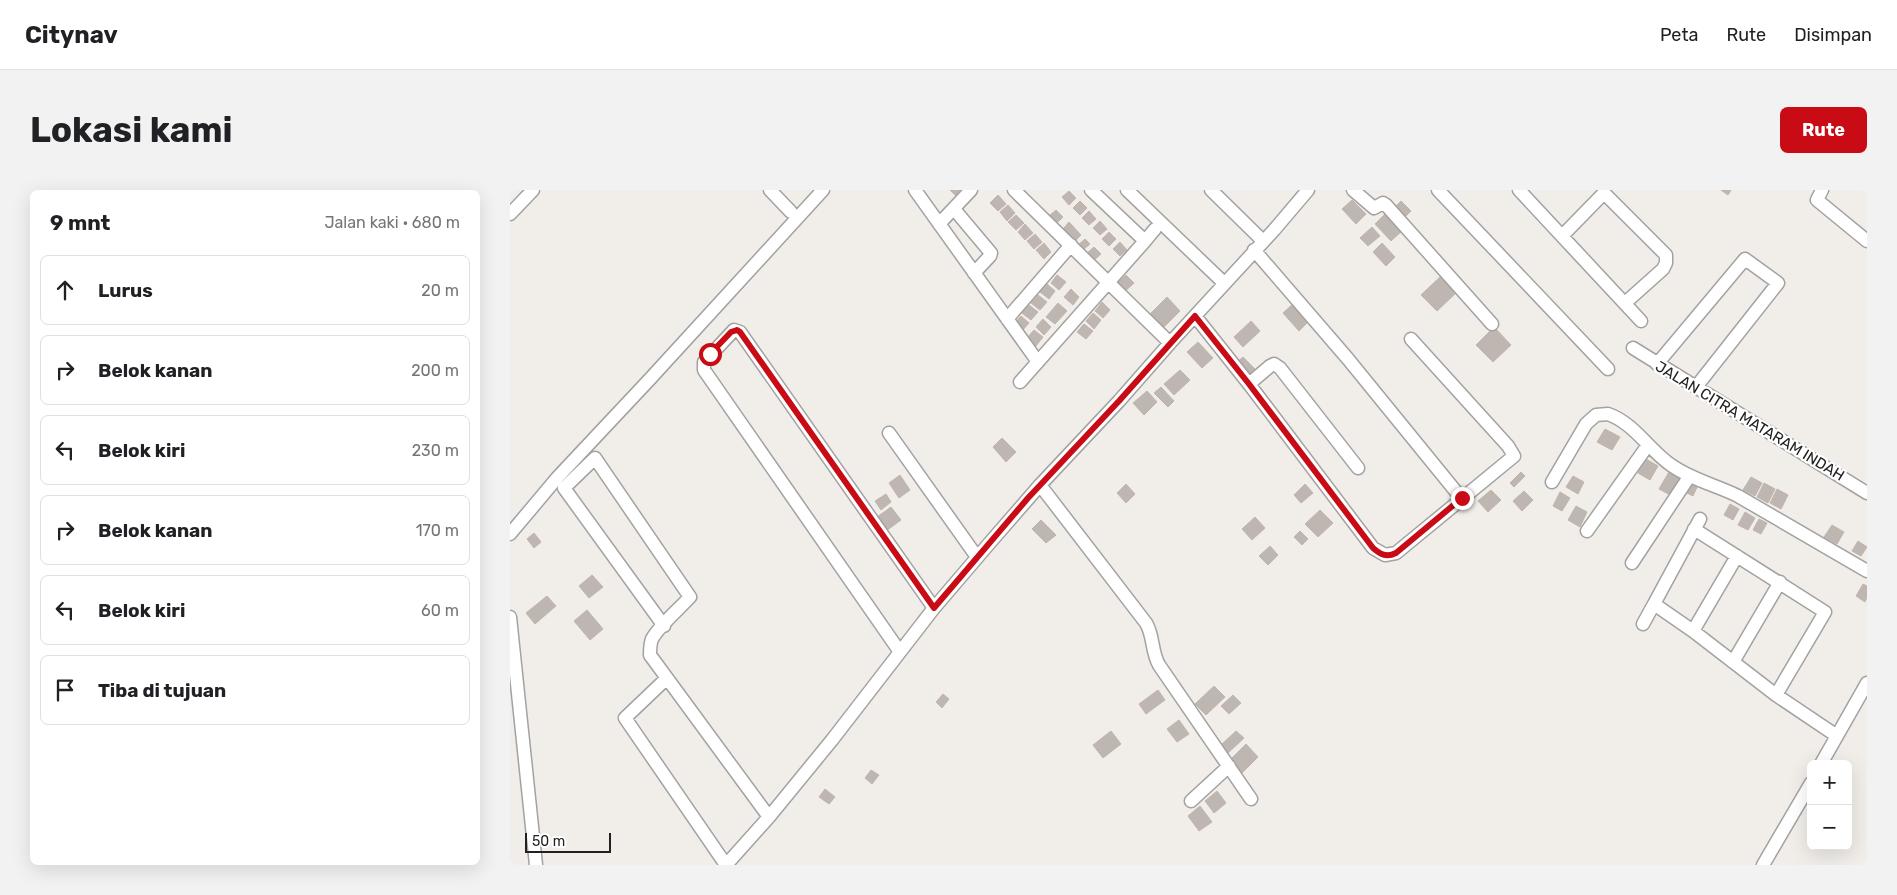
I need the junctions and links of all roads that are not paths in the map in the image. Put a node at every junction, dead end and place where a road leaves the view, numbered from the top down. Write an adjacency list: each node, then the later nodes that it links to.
1 (533, 190): 17 (street)
2 (770, 190): 16 (street)
3 (823, 190): 52 (street)
4 (916, 190): 18 (street)
5 (971, 190): 15 (street)
6 (1014, 190): 24 (street)
7 (1091, 190): 21 (street)
8 (1127, 190): 28 (street)
9 (1211, 190): 22 (street)
10 (1353, 190): 33 (street)
11 (1438, 190): 39 (street)
12 (1519, 190): 20 (street)
13 (1822, 190): 23 (street)
14 (1302, 192): 22 (street)
15 (954, 209): 18 (street); 26 (street)
16 (791, 212)
17 (510, 214)
18 (939, 224): 26 (street)
19 (1155, 229): 21 (street)
20 (1562, 236): 29 (street); 29 (street)
21 (1145, 241): 27 (street)
22 (1263, 241): 25 (street)
23 (1867, 241)
24 (1071, 245): 27 (street); 31 (street)
25 (1254, 250): 28 (street); 50 (street)
26 (974, 273): 31 (street)
27 (1107, 283): 35 (street); 37 (street)
28 (1224, 283): 30 (street)
29 (1625, 304): 32 (street)
30 (1195, 316): 35 (street); 41 (street)
31 (1006, 319): 37 (street)
32 (1641, 321)
33 (1492, 324)
34 (1410, 339): 50 (street)
35 (1170, 343): 48 (street)
36 (1634, 348): 38 (street, JALAN CITRA MATARAM INDAH)
37 (1038, 362): 40 (street)
38 (1657, 364): 42 (street, JALAN CITRA MATARAM INDAH); 42 (street)
39 (1608, 369)
40 (1020, 382)
41 (1249, 384): 45 (street); 50 (street)
42 (1696, 387): 49 (street, JALAN CITRA MATARAM INDAH)
43 (889, 433): 54 (street)
44 (1648, 445): 46 (street); 47 (street); 51 (street)
45 (1358, 468)
46 (1689, 477): 55 (street); 56 (street)
47 (1552, 482)
48 (1040, 485): 54 (street); 71 (street)
49 (1867, 492)
50 (1459, 495)
51 (1587, 531)
52 (510, 534)
53 (1737, 556): 57 (street); 58 (street); 63 (street)
54 (977, 558): 59 (street)
55 (1632, 563)
56 (1867, 571)
57 (1780, 582): 65 (street); 68 (street)
58 (1654, 604): 61 (street); 63 (street)
59 (934, 608): 64 (street); 64 (street)
60 (510, 617): 76 (street)
61 (1643, 624)
62 (664, 626): 62 (street); 66 (street)
63 (1693, 631): 65 (street)
64 (900, 652): 75 (street)
65 (1733, 662): 68 (street)
66 (667, 678): 75 (street); 77 (street)
67 (1867, 685): 69 (street)
68 (1776, 695): 69 (street)
69 (1837, 736): 70 (street)
70 (1824, 760)
71 (1229, 766): 73 (street); 74 (street)
72 (1807, 791): 78 (street)
73 (1251, 799)
74 (1191, 801)
75 (769, 817): 77 (street)
76 (536, 865)
77 (726, 865)
78 (1763, 865)

